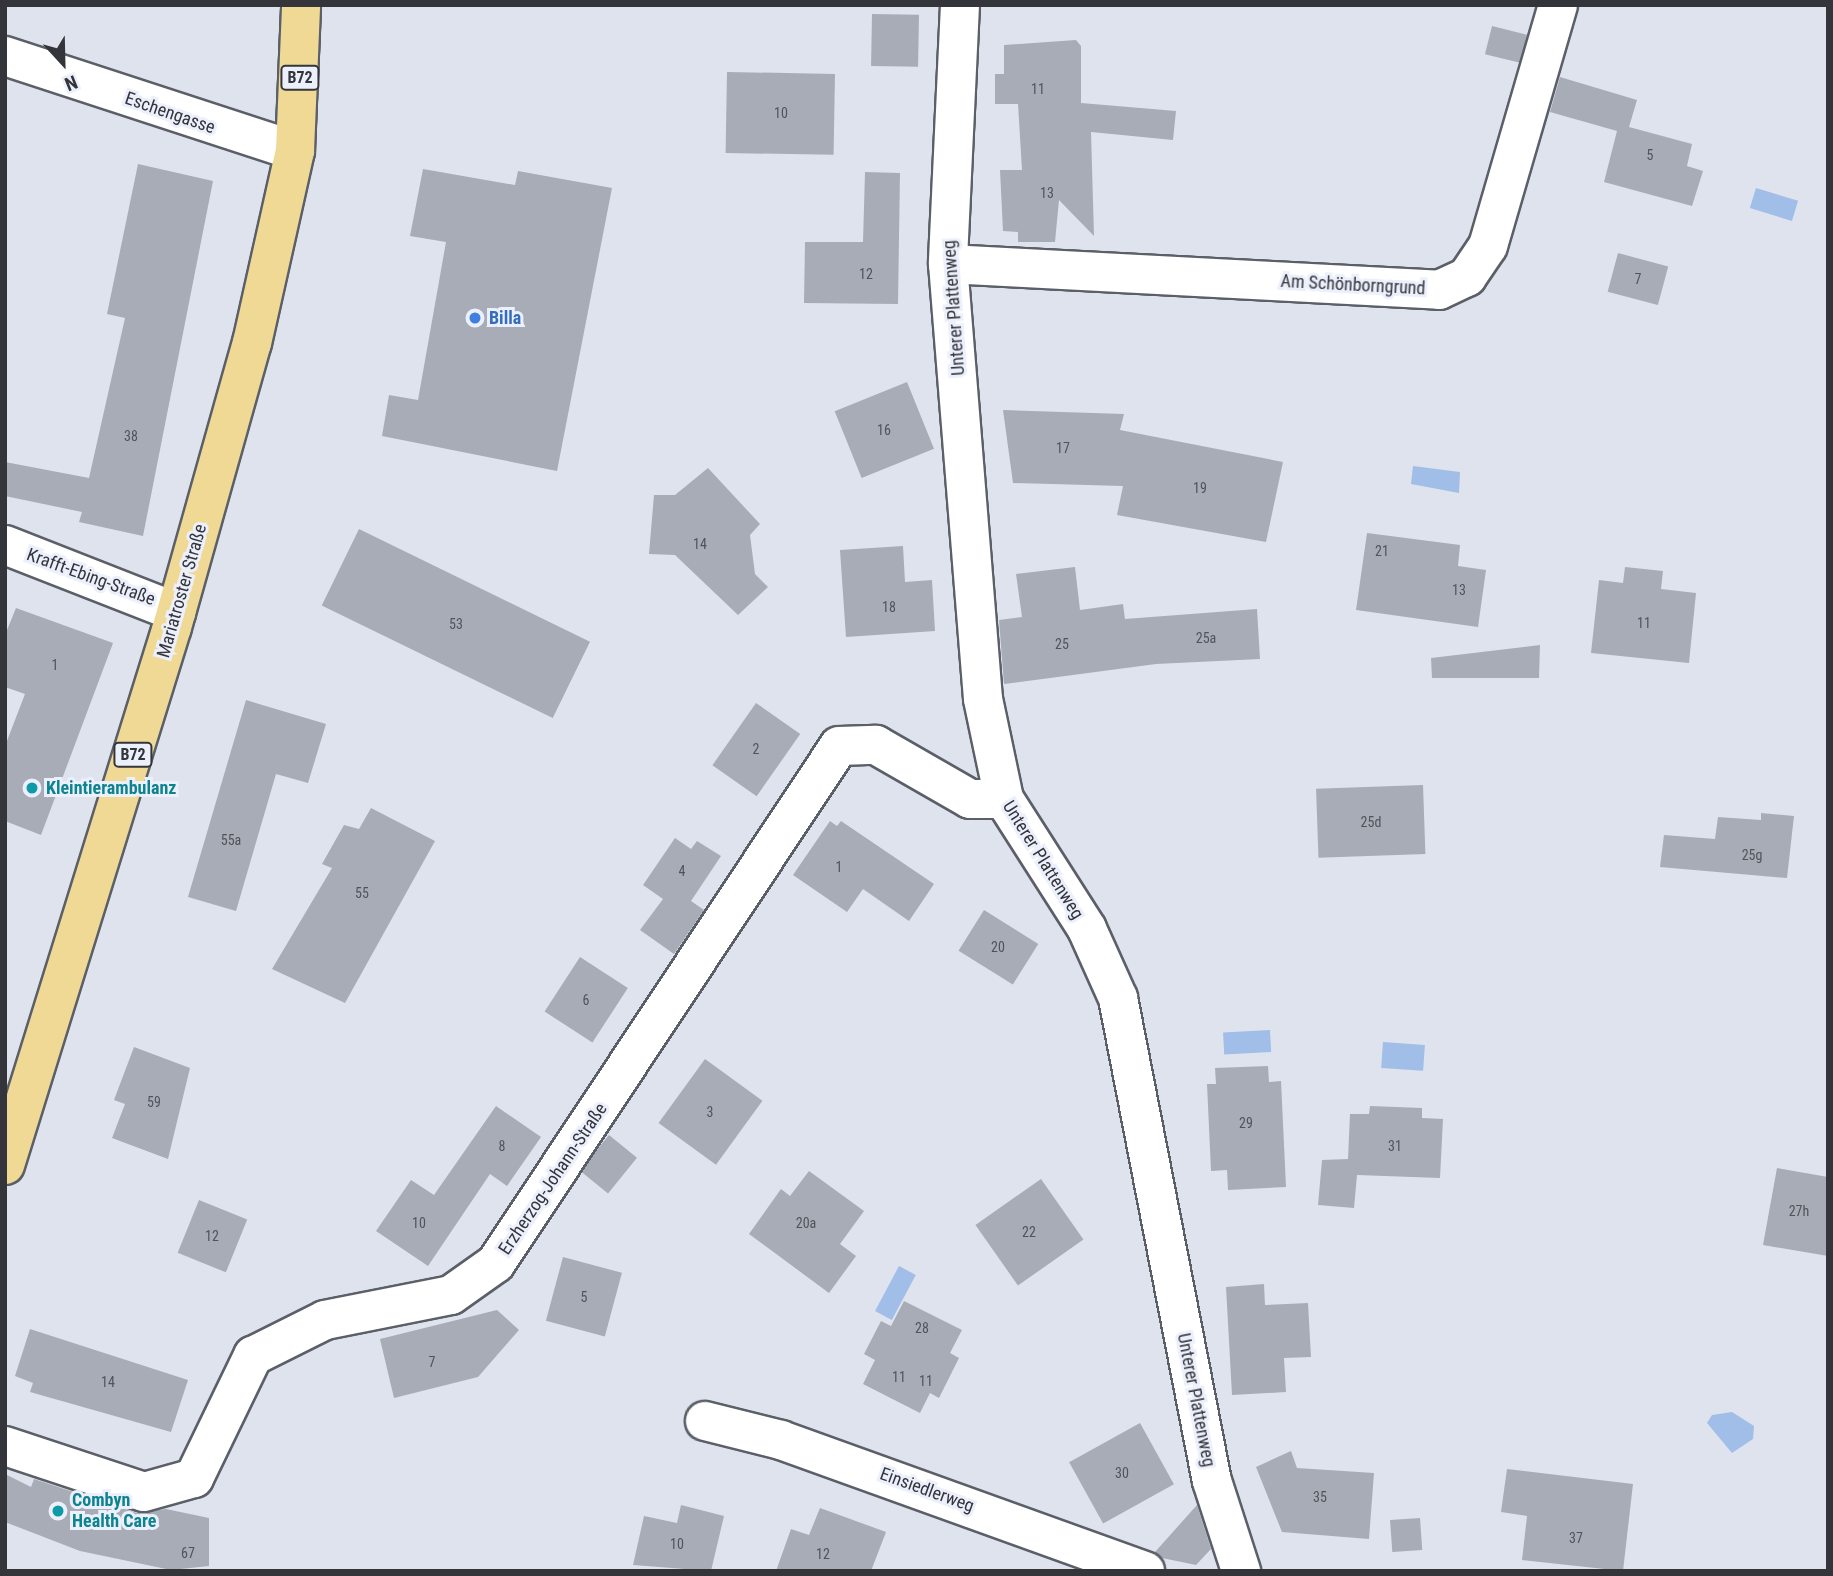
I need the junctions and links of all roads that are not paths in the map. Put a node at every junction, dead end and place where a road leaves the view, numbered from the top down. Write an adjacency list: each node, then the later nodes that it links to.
1 (301, 5): 5 (main road, Mariatroster Straße / B72)
2 (960, 5): 6 (street, Unterer Plattenweg)
3 (1559, 5): 6 (street, Am Schönborngrund)
4 (5, 56): 5 (street, Eschengasse)
5 (295, 151): 8 (main road, Mariatroster Straße / B72)
6 (947, 264): 9 (street, Unterer Plattenweg)
7 (5, 545): 8 (street, Krafft-Ebing-Straße)
8 (176, 612): 10 (main road, Mariatroster Straße / B72)
9 (1004, 799): 12 (street, Erzherzog-Johann-Straße); 14 (street, Unterer Plattenweg)
10 (5, 1165)
11 (705, 1421): 13 (street, Einsiedlerweg)
12 (5, 1446)
13 (1145, 1571)
14 (1241, 1571)

